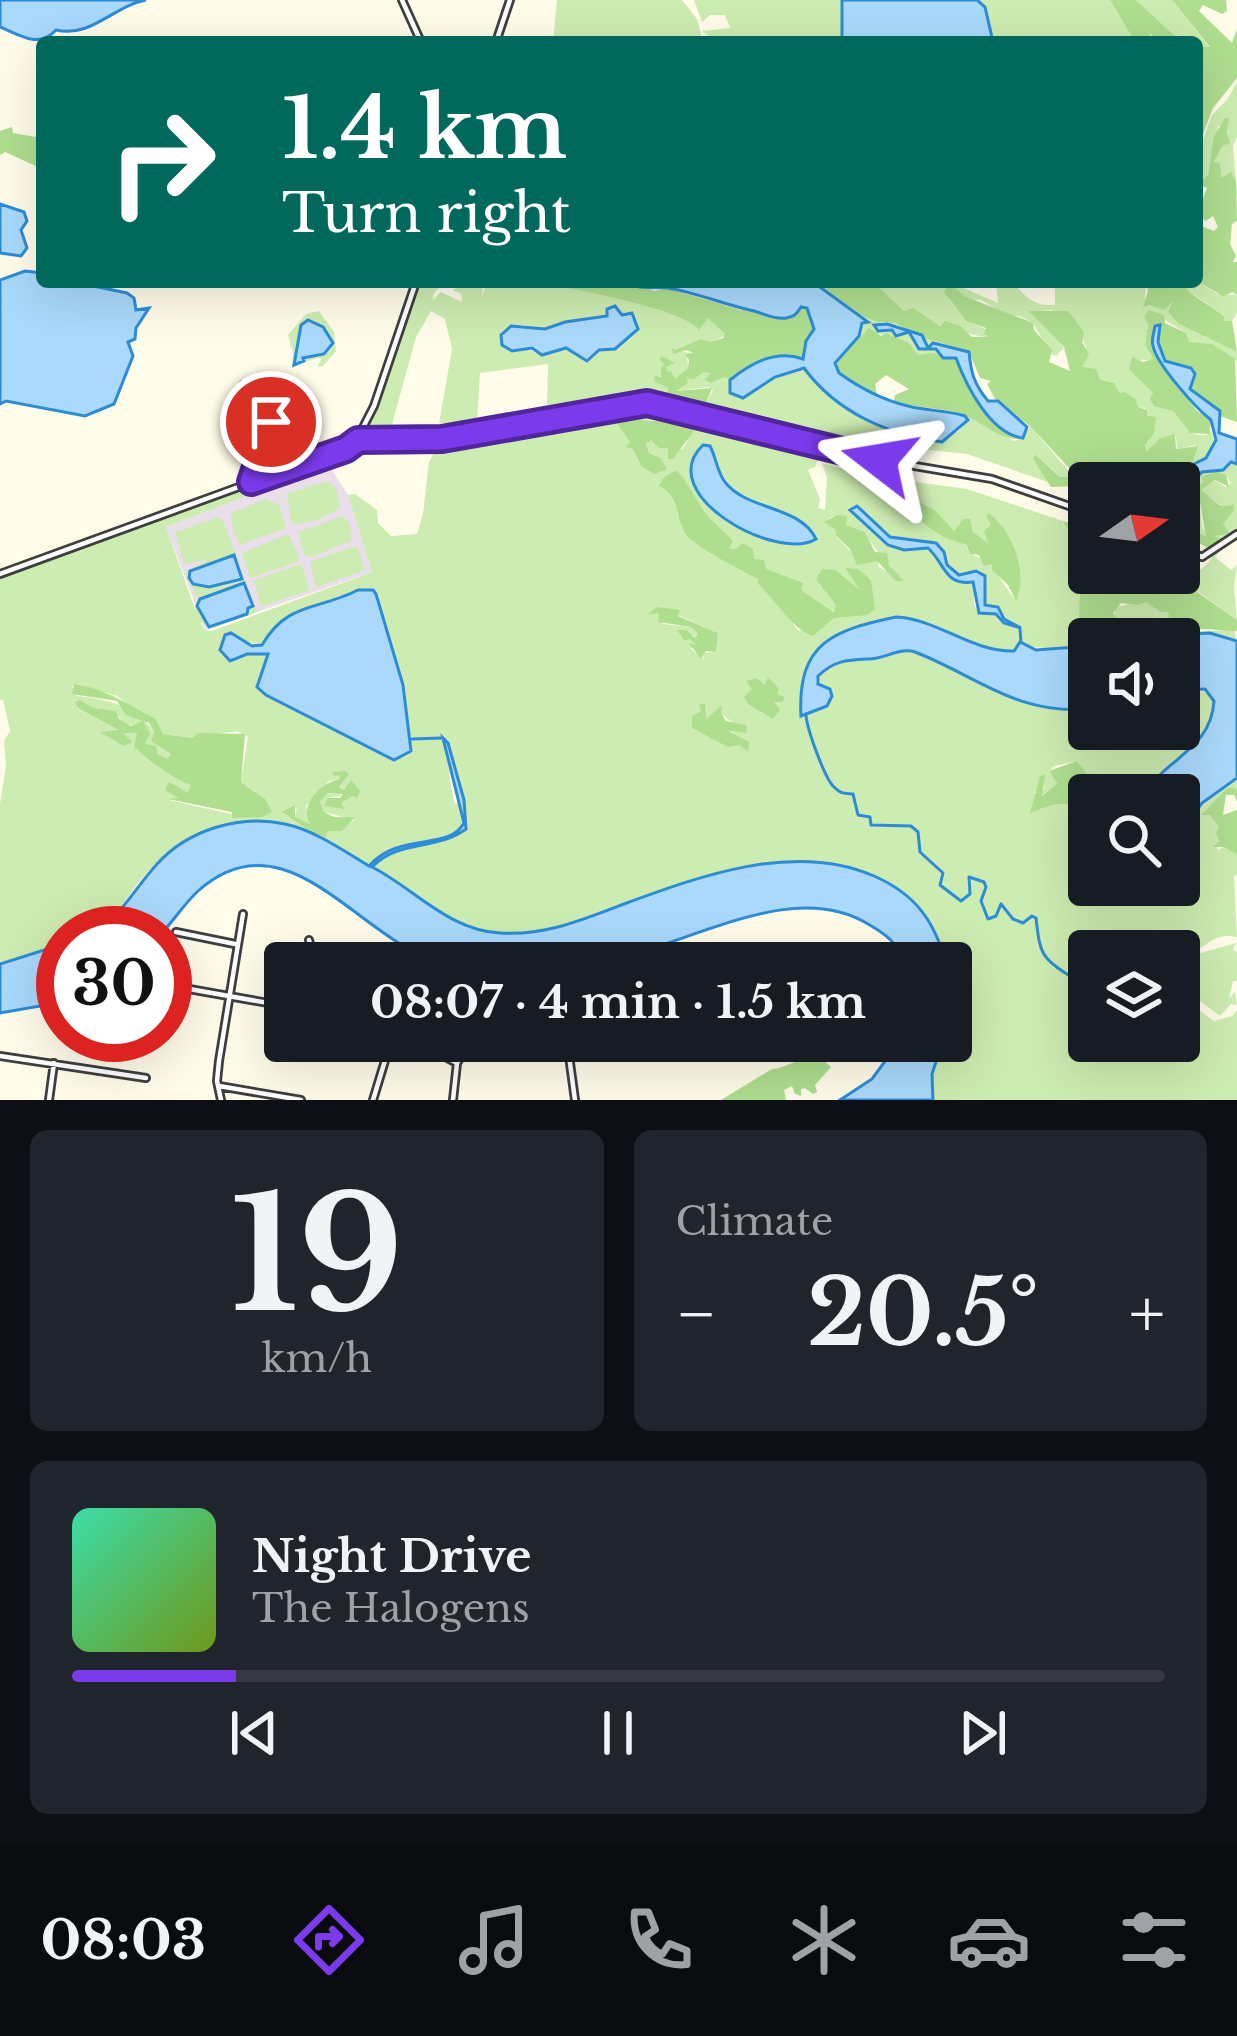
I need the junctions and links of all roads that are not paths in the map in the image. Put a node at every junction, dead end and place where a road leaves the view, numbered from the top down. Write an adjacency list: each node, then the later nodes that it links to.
1 (402, 0): 3 (street)
2 (510, 0): 4 (street)
3 (418, 36)
4 (498, 36)
5 (414, 288): 7 (street)
6 (243, 385): 8 (street)
7 (358, 440): 8 (street); 9 (street)
8 (251, 482): 12 (street)
9 (1068, 506)
10 (1237, 534): 11 (street)
11 (1200, 556)
12 (0, 574)
13 (243, 914): 15 (street)
14 (192, 935): 15 (street)
15 (237, 945): 17 (street)
16 (192, 991): 17 (street)
17 (230, 996): 18 (street); 25 (street)
18 (264, 1002)
19 (0, 1056): 22 (street)
20 (385, 1062): 29 (street)
21 (570, 1062): 31 (street)
22 (54, 1063): 24 (street); 26 (street)
23 (457, 1063): 30 (street)
24 (146, 1078)
25 (219, 1086): 27 (street); 28 (street)
26 (49, 1100)
27 (221, 1100)
28 (301, 1100)
29 (373, 1100)
30 (453, 1100)
31 (575, 1100)

